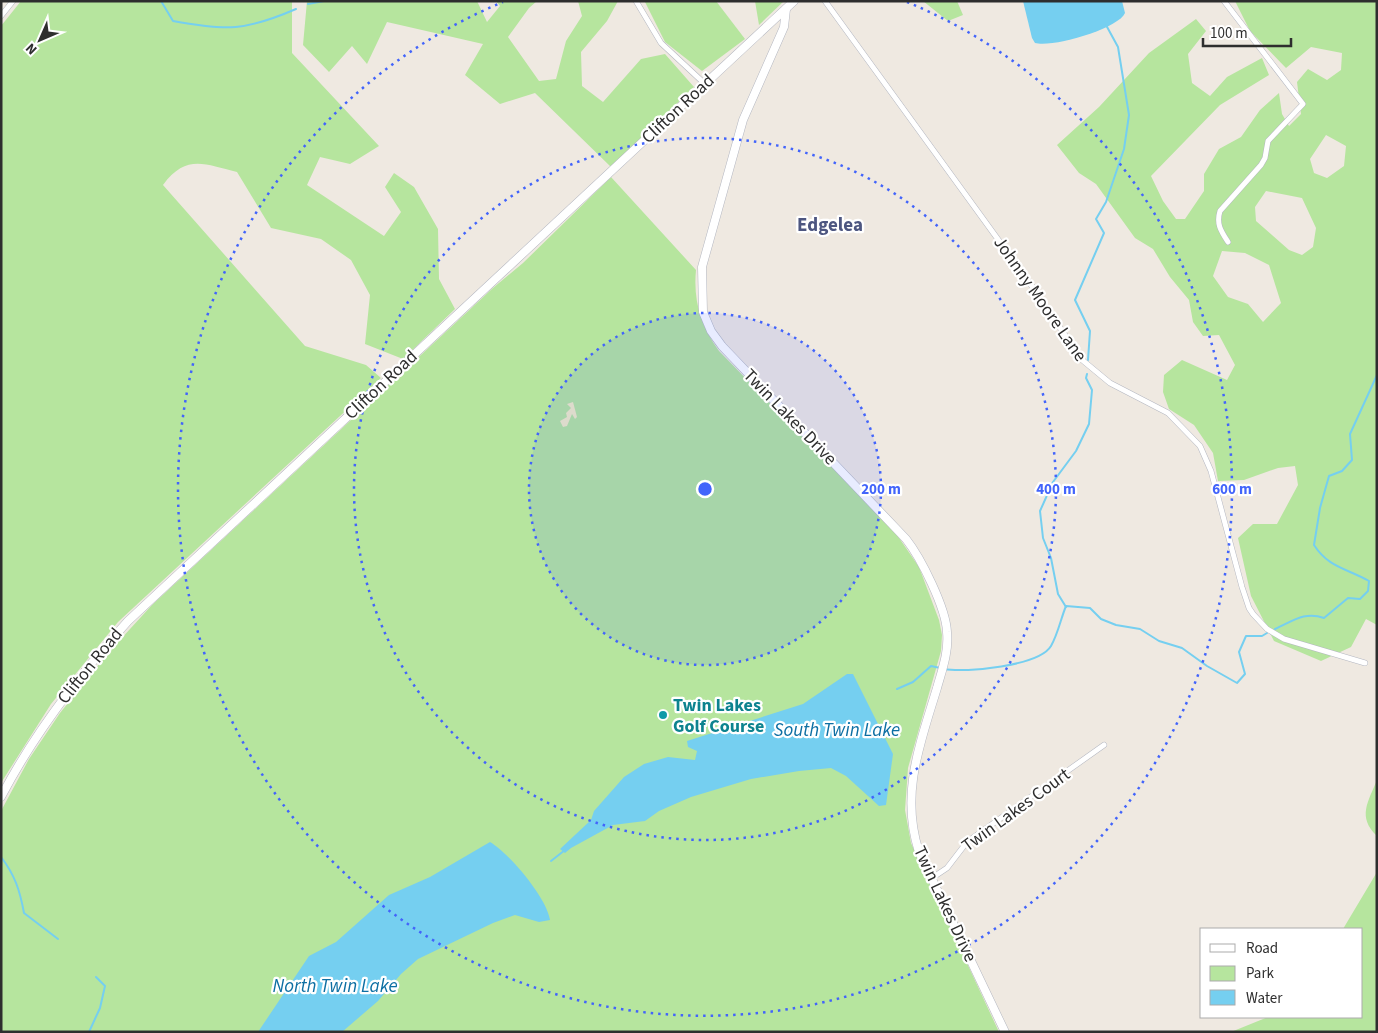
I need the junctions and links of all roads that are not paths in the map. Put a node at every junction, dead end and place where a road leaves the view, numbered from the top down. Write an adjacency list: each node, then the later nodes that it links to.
1 (13, 1): 7 (street)
2 (636, 1): 8 (street)
3 (794, 1): 6 (street, Clifton Road)
4 (825, 1): 10 (street, Johnny Moore Lane)
5 (1224, 1): 9 (street)
6 (786, 9): 8 (street, Clifton Road); 13 (street, Twin Lakes Drive)
7 (1, 16)
8 (705, 84): 12 (street, Clifton Road)
9 (1228, 242)
10 (1365, 664)
11 (1104, 746): 13 (street, Twin Lakes Court)
12 (1, 797)
13 (932, 878): 14 (street, Twin Lakes Drive)
14 (1005, 1032)

